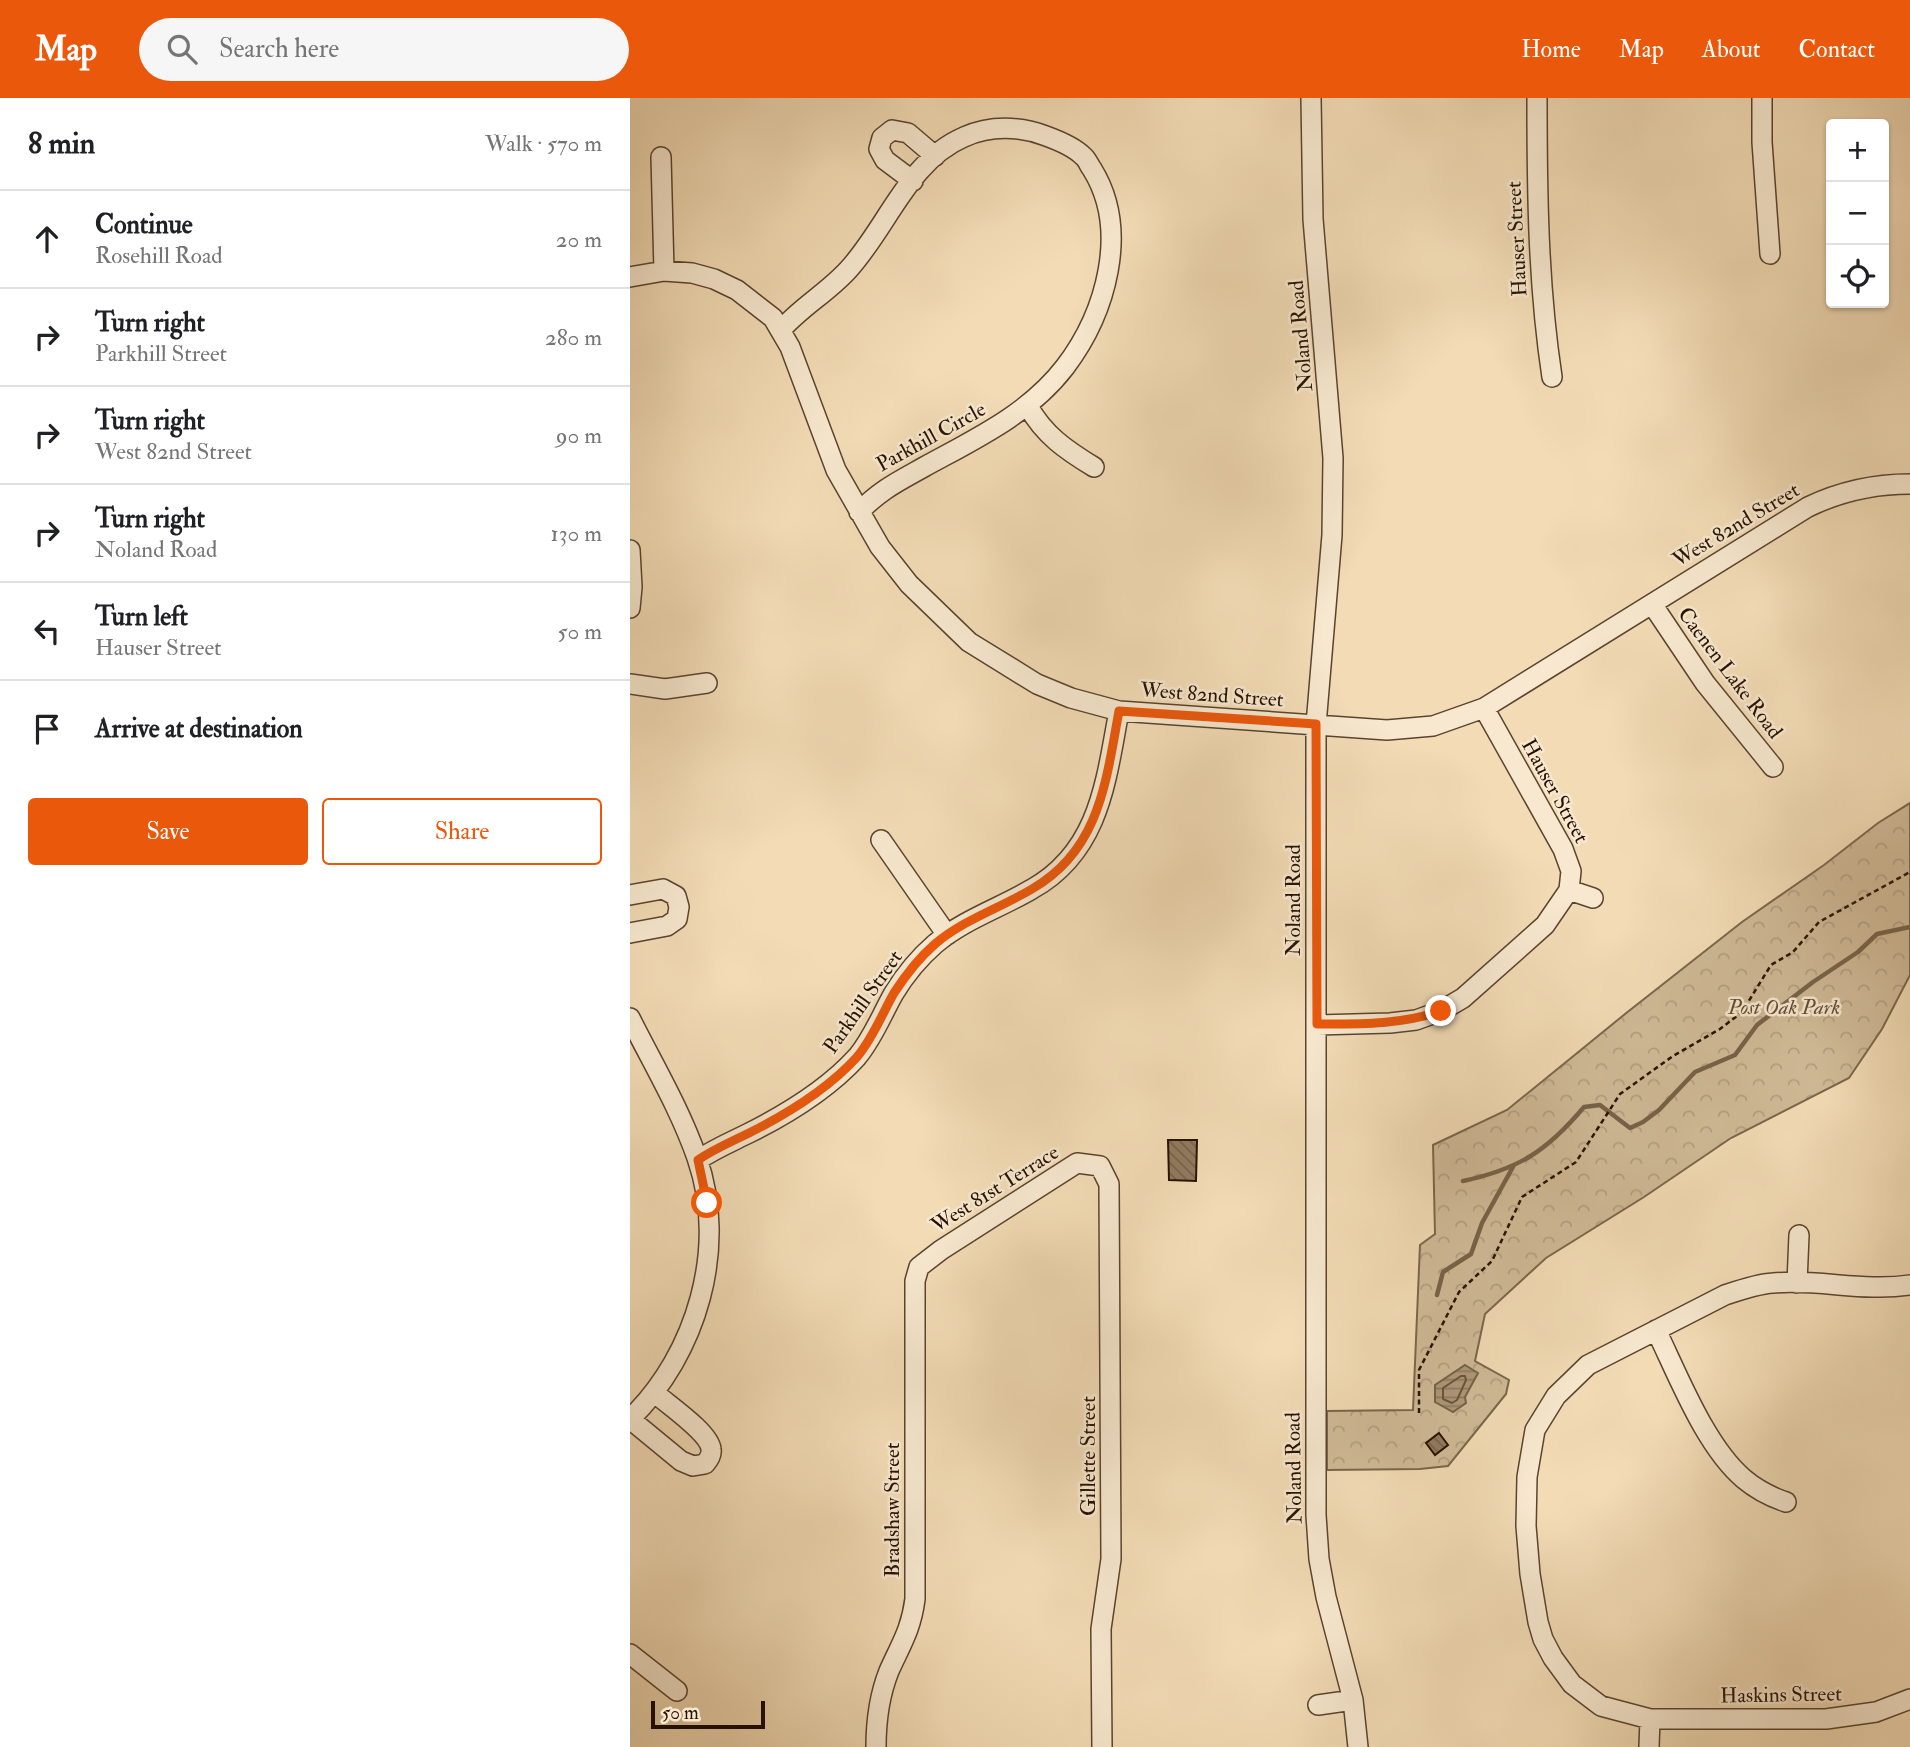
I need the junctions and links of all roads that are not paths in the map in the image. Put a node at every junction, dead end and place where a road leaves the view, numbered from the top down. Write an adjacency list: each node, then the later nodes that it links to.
1 (1311, 98): 23 (street, Noland Road)
2 (1537, 98): 11 (street, Hauser Street)
3 (1762, 98): 7 (street)
4 (935, 156): 6 (street, Parkhill Circle); 6 (street); 12 (street, Parkhill Circle)
5 (661, 157): 8 (street)
6 (913, 181): 10 (street, Parkhill Circle)
7 (1770, 254)
8 (664, 271): 9 (street, West 82nd Street); 10 (street, West 82nd Street)
9 (630, 277)
10 (781, 330): 15 (street, West 82nd Street)
11 (1552, 377)
12 (1028, 405): 13 (street); 15 (street, Parkhill Circle)
13 (1094, 467)
14 (1910, 484): 17 (street, West 82nd Street)
15 (859, 512): 22 (street, West 82nd Street)
16 (630, 550): 18 (street)
17 (1652, 604): 21 (street, West 82nd Street); 24 (street, Caenen Lake Road)
18 (630, 608)
19 (707, 683): 20 (street)
20 (630, 684)
21 (1484, 708): 23 (street, West 82nd Street); 26 (street, Hauser Street)
22 (1119, 711): 23 (street, West 82nd Street); 30 (street, Parkhill Street)
23 (1316, 724): 32 (street, Noland Road)
24 (1773, 767)
25 (881, 840): 30 (street)
26 (1569, 890): 28 (street); 32 (street)
27 (630, 895): 29 (street)
28 (1593, 898)
29 (630, 933)
30 (947, 934): 33 (street, Parkhill Street)
31 (630, 1018): 33 (street)
32 (1317, 1024): 45 (street, Noland Road)
33 (698, 1160): 40 (street)
34 (1100, 1166): 36 (street, West 81st Terrace); 49 (street, Gillette Street)
35 (1799, 1235): 37 (street)
36 (919, 1267): 48 (street, Bradshaw Street)
37 (1797, 1283): 38 (street); 39 (street)
38 (1910, 1285)
39 (1656, 1330): 41 (street); 47 (street)
40 (637, 1407)
41 (1786, 1503)
42 (630, 1654): 43 (street)
43 (677, 1691)
44 (1910, 1699): 47 (street, Haskins Street)
45 (1353, 1700): 46 (street); 50 (street, Noland Road)
46 (1318, 1705)
47 (1650, 1719): 51 (street)
48 (876, 1747)
49 (1102, 1747)
50 (1358, 1747)
51 (1649, 1747)

